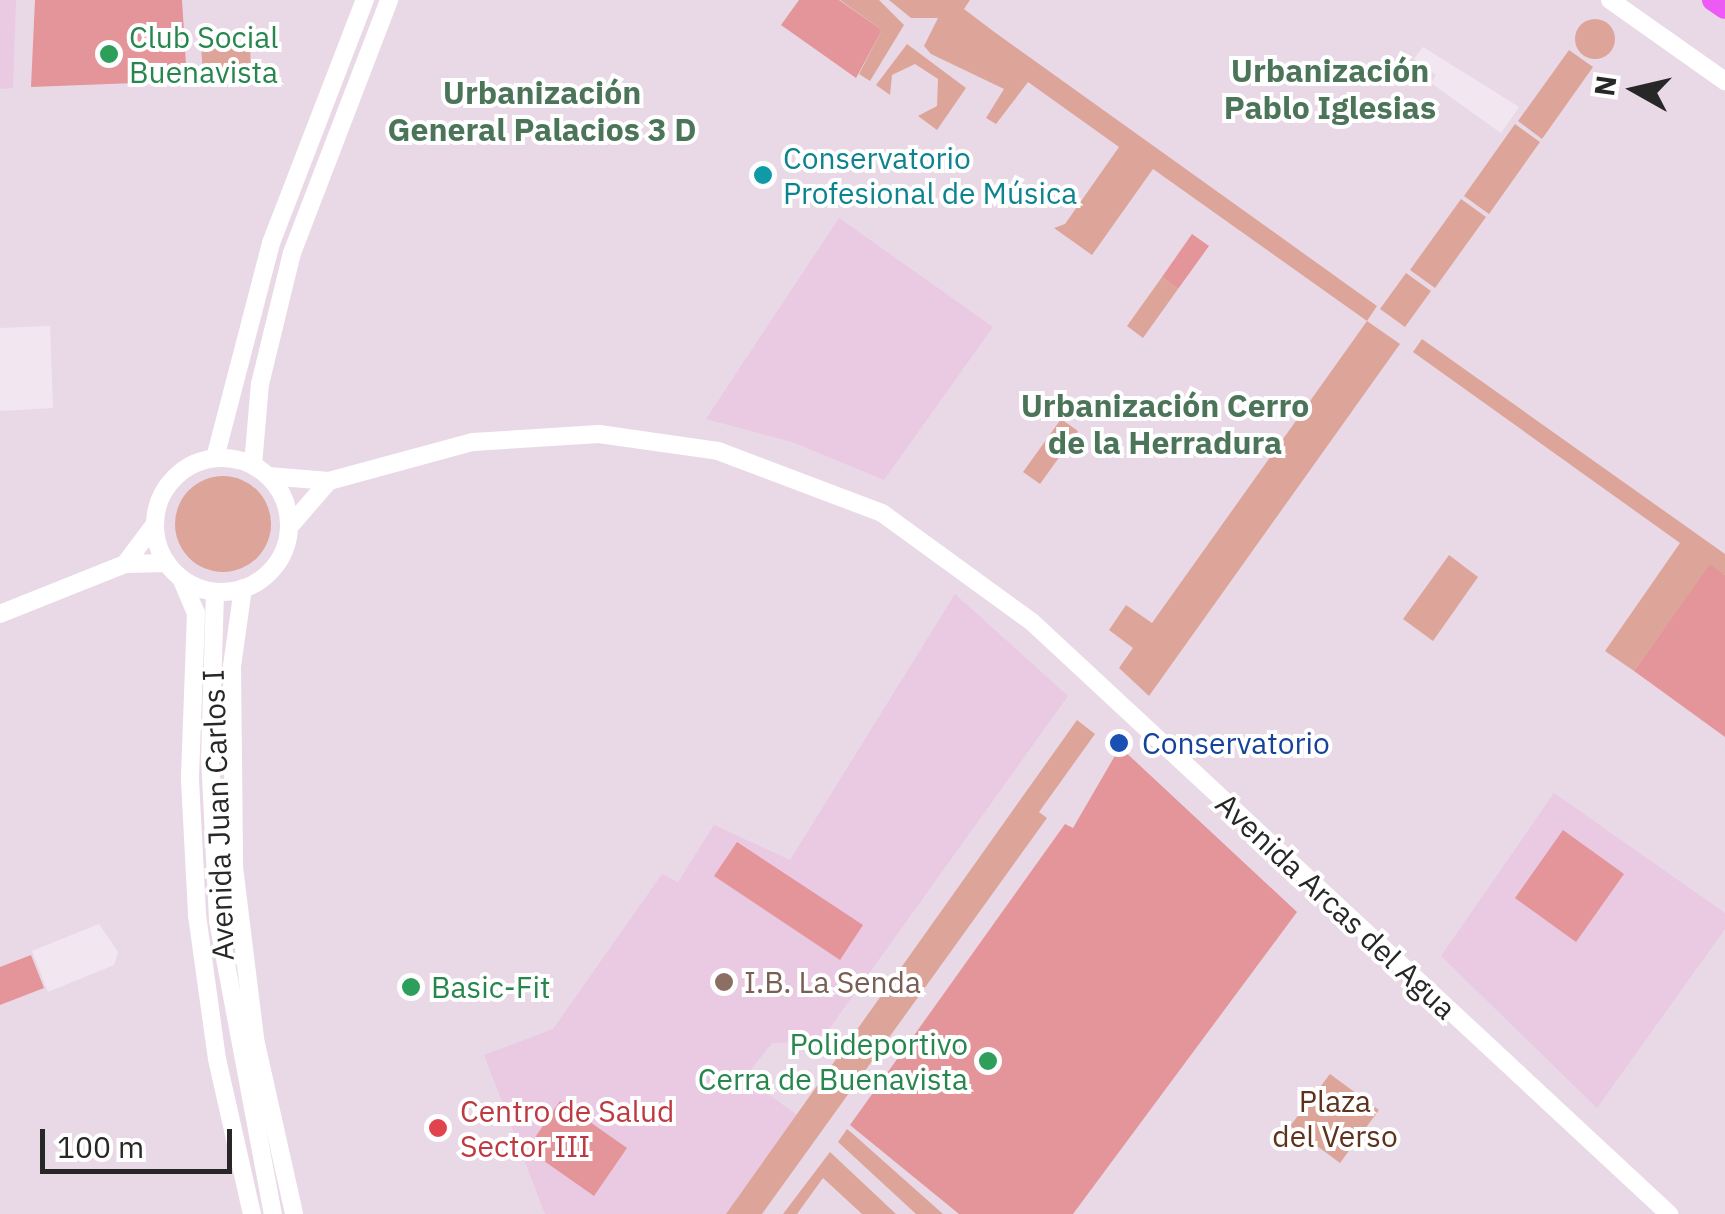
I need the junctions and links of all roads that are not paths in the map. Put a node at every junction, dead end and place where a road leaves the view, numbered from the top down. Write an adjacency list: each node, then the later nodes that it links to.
1 (365, 0): 7 (main road)
2 (389, 0): 8 (main road)
3 (1610, 0): 6 (main road)
4 (1713, 0): 5 (highway)
5 (1725, 8)
6 (1725, 81)
7 (214, 458): 8 (main road); 10 (main road)
8 (260, 470): 9 (main road, Avenida Arcas del Agua); 11 (main road)
9 (329, 481): 11 (main road); 21 (main road, Avenida Arcas del Agua)
10 (155, 524): 12 (main road); 13 (main road)
11 (289, 528): 15 (main road)
12 (167, 563): 13 (main road); 14 (main road)
13 (125, 564): 17 (main road)
14 (181, 578): 16 (main road); 18 (main road, Avenida Juan Carlos I)
15 (243, 588): 16 (main road); 20 (main road, Avenida Juan Carlos I)
16 (214, 592): 19 (main road, Avenida Juan Carlos I)
17 (0, 614)
18 (252, 1214)
19 (272, 1214)
20 (294, 1214)
21 (1669, 1214)

